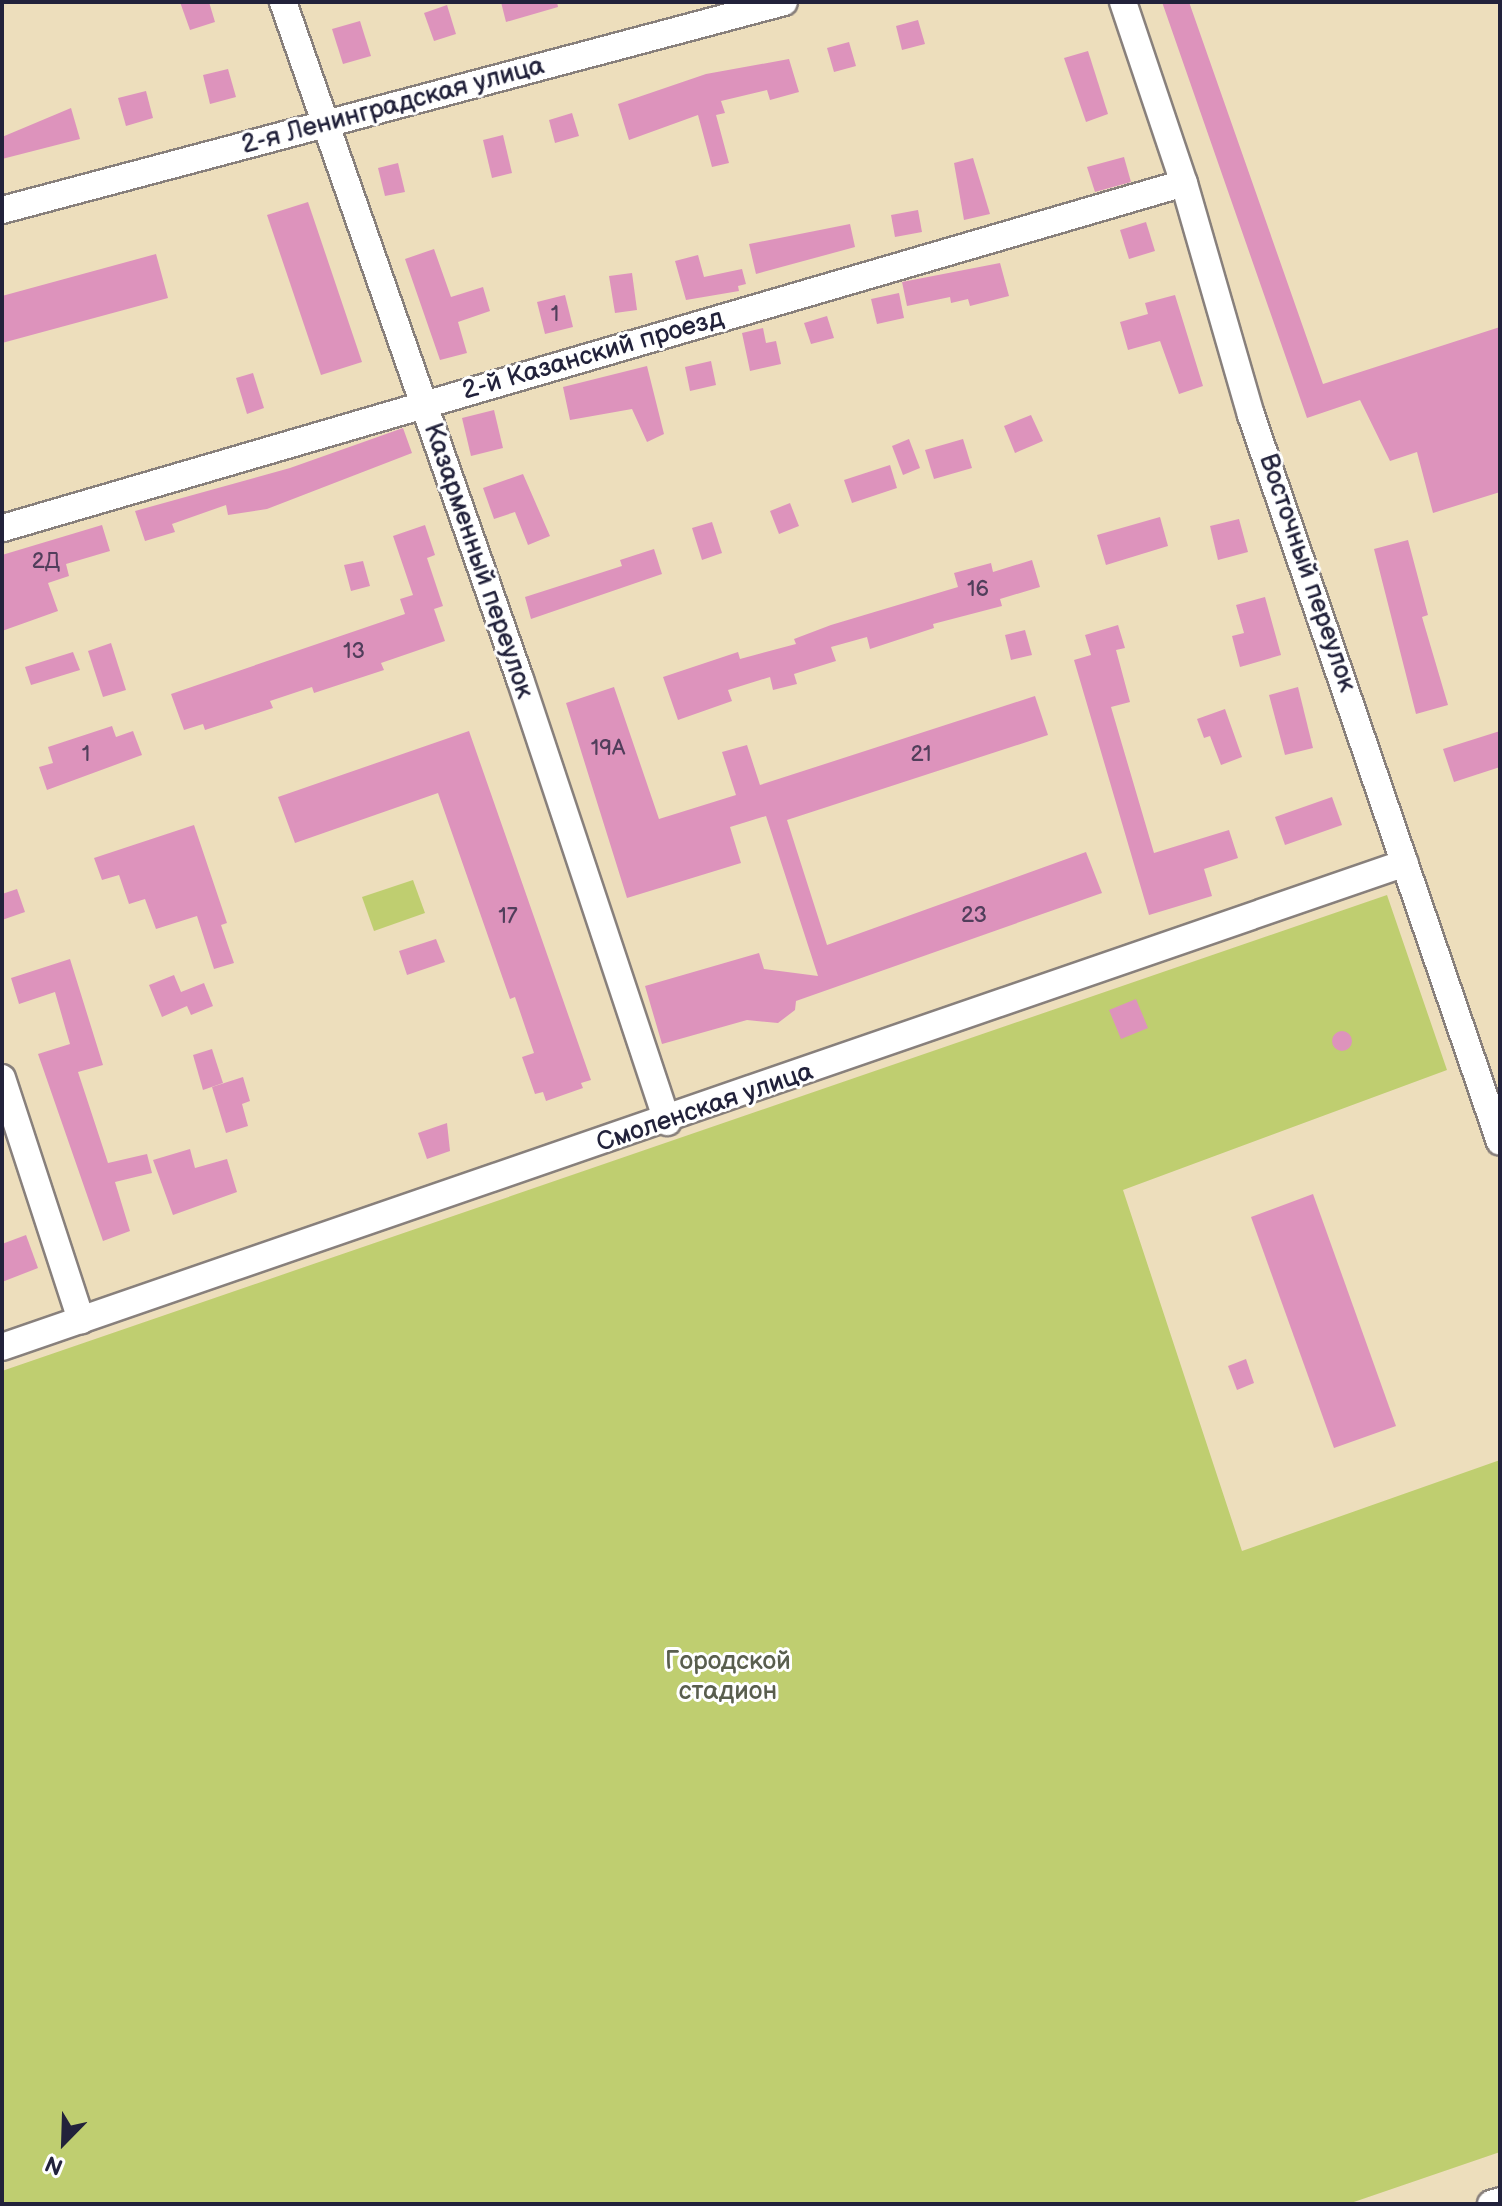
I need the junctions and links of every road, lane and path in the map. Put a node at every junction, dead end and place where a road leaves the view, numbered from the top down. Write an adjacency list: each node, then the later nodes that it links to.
1 (283, 2): 4 (street, Казарменный переулок)
2 (784, 2): 4 (street, 2-я Ленинградская улица)
3 (1123, 2): 5 (street, Восточный переулок)
4 (326, 123): 6 (street, 2-я Ленинградская улица); 7 (street, Казарменный переулок)
5 (1184, 183): 7 (street, 2-й Казанский проезд); 9 (street, Восточный переулок)
6 (2, 210)
7 (424, 405): 8 (street, 2-й Казанский проезд); 11 (street, Казарменный переулок)
8 (3, 528)
9 (1405, 863): 11 (street, Смоленская улица); 12 (street, Восточный переулок)
10 (2, 1078): 13 (street)
11 (667, 1122): 13 (street, Смоленская улица)
12 (1500, 1142)
13 (81, 1320): 14 (street, Смоленская улица)
14 (2, 1347)
15 (1500, 2201): 16 (street)
16 (1491, 2204)

